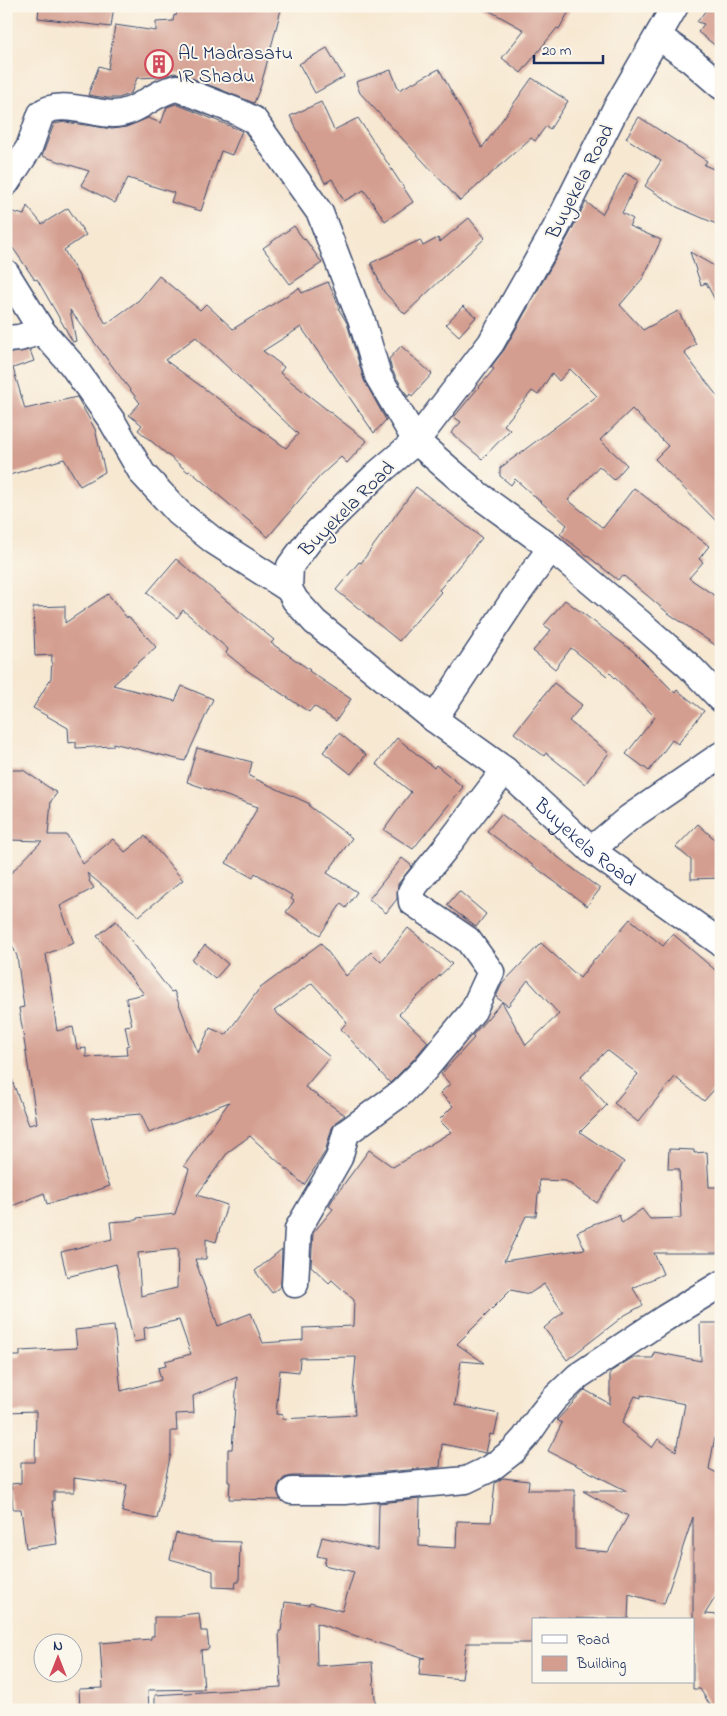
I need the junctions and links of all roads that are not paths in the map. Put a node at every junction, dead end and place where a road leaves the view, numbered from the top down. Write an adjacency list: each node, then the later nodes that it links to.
1 (674, 6): 2 (street, Buyekela Road)
2 (658, 36): 3 (street); 8 (street, Buyekela Road)
3 (721, 86)
4 (6, 183): 8 (street)
5 (6, 273): 6 (street)
6 (42, 332): 7 (street); 10 (street)
7 (6, 339)
8 (416, 441): 9 (street); 10 (street, Buyekela Road)
9 (551, 548): 11 (street); 12 (street)
10 (289, 589): 12 (street, Buyekela Road)
11 (721, 699)
12 (434, 719): 14 (street, Buyekela Road)
13 (721, 755): 15 (street)
14 (505, 770): 15 (street, Buyekela Road); 17 (street)
15 (591, 850): 16 (street, Buyekela Road)
16 (721, 943)
17 (296, 1284)
18 (721, 1284): 19 (street)
19 (292, 1491)

